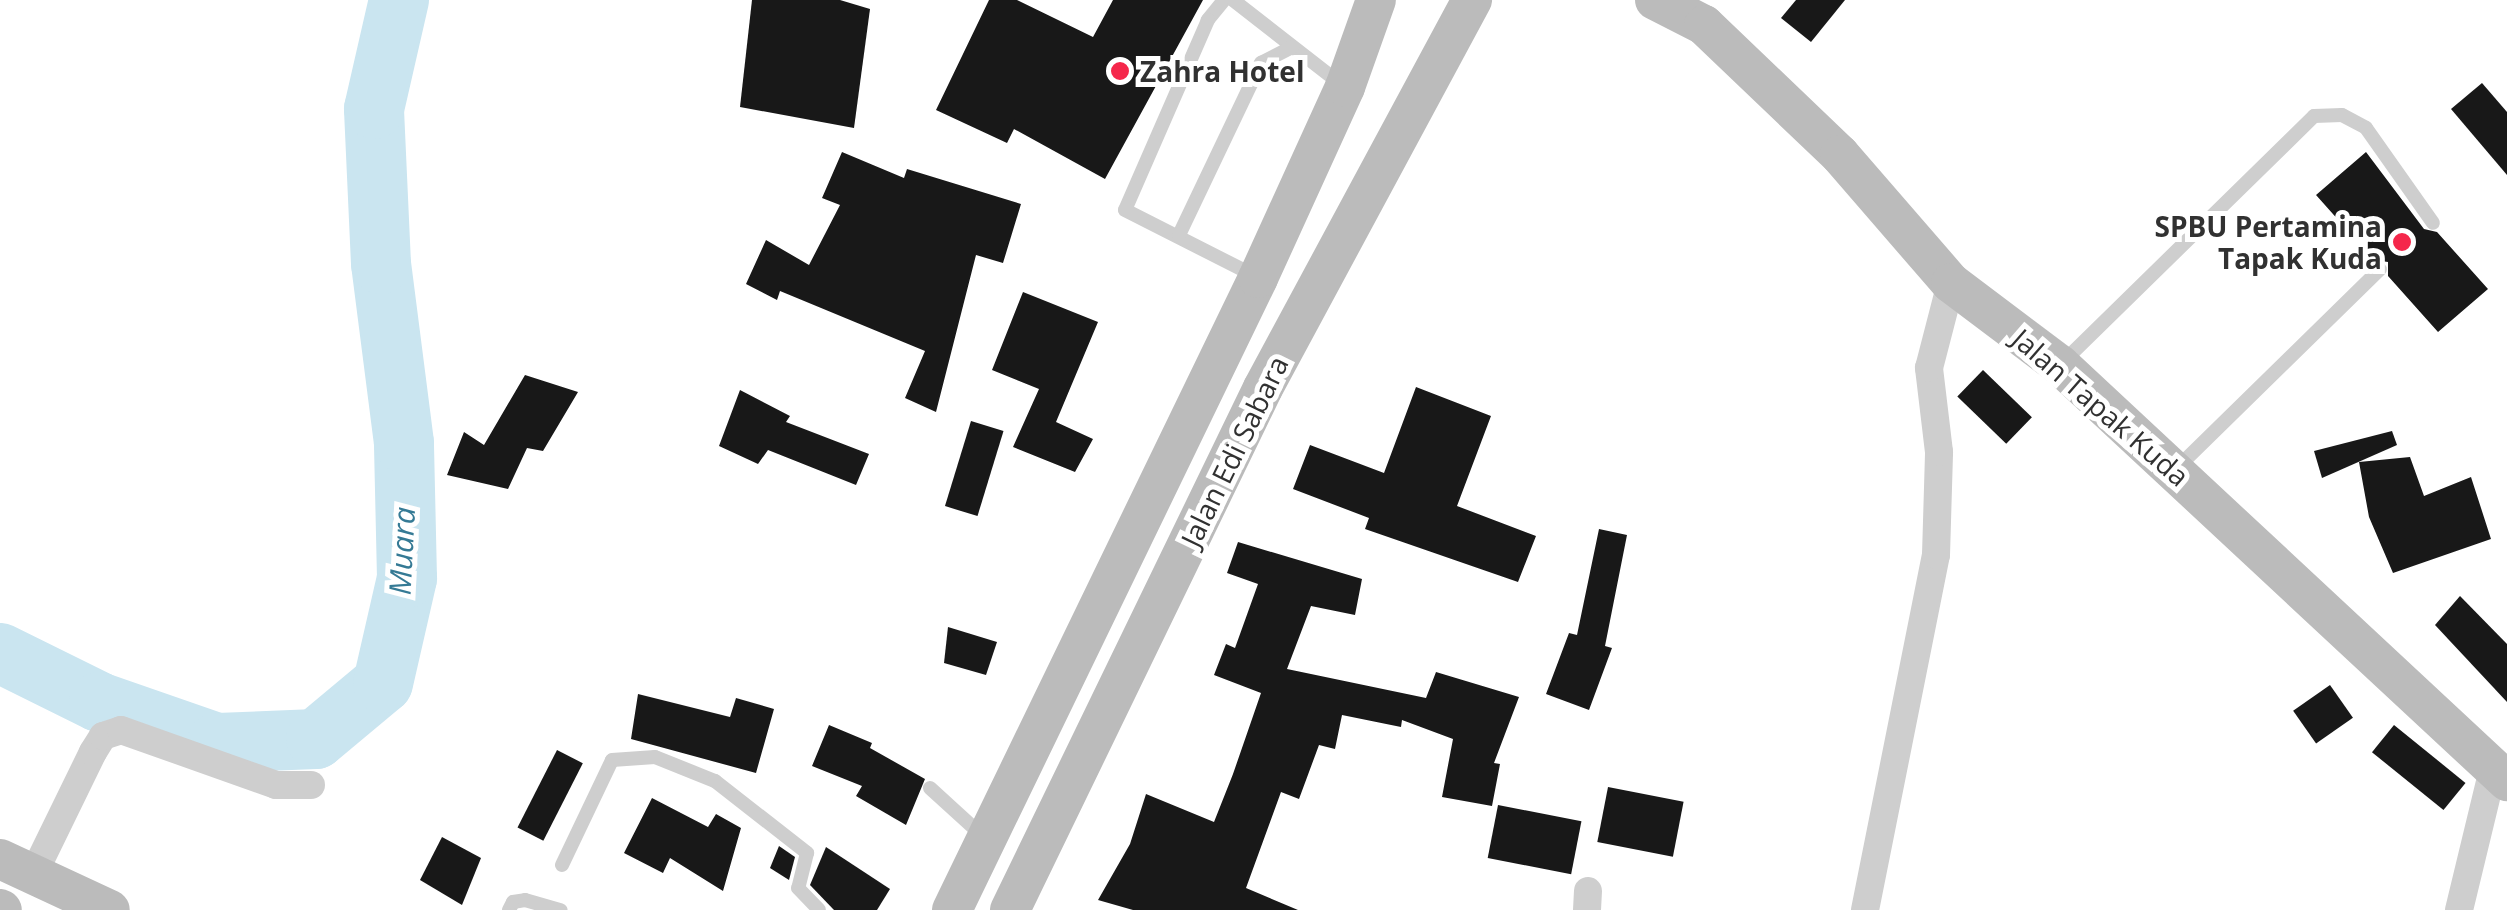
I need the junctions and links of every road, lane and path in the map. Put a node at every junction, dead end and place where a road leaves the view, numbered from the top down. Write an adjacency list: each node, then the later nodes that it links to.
1 (1224, 0): 10 (lane)
2 (1233, 0): 7 (lane)
3 (1376, 0): 8 (main road, Jalan Edi Sabara)
4 (1472, 0): 27 (main road, Jalan Edi Sabara)
5 (1655, 0): 6 (main road, Jalan Tapak Kuda)
6 (1698, 12): 13 (main road, Jalan Tapak Kuda)
7 (1292, 47): 8 (lane); 10 (lane)
8 (1346, 87): 12 (main road, Jalan Edi Sabara)
9 (2433, 224): 14 (lane)
10 (1179, 235): 12 (lane)
11 (2380, 270): 15 (lane)
12 (1258, 278): 19 (main road, Jalan Edi Sabara)
13 (1951, 283): 14 (main road, Jalan Tapak Kuda); 28 (street)
14 (2060, 365): 15 (main road, Jalan Tapak Kuda)
15 (2175, 470): 16 (main road, Jalan Tapak Kuda)
16 (2500, 775): 29 (street)
17 (310, 784): 21 (street)
18 (930, 788): 19 (lane)
19 (985, 839): 26 (main road, Jalan Edi Sabara)
20 (562, 865): 25 (lane)
21 (16, 867): 22 (main road)
22 (110, 910)
23 (510, 910): 24 (lane)
24 (561, 910)
25 (819, 910)
26 (952, 910)
27 (1010, 910)
28 (1866, 910)
29 (2459, 910)

